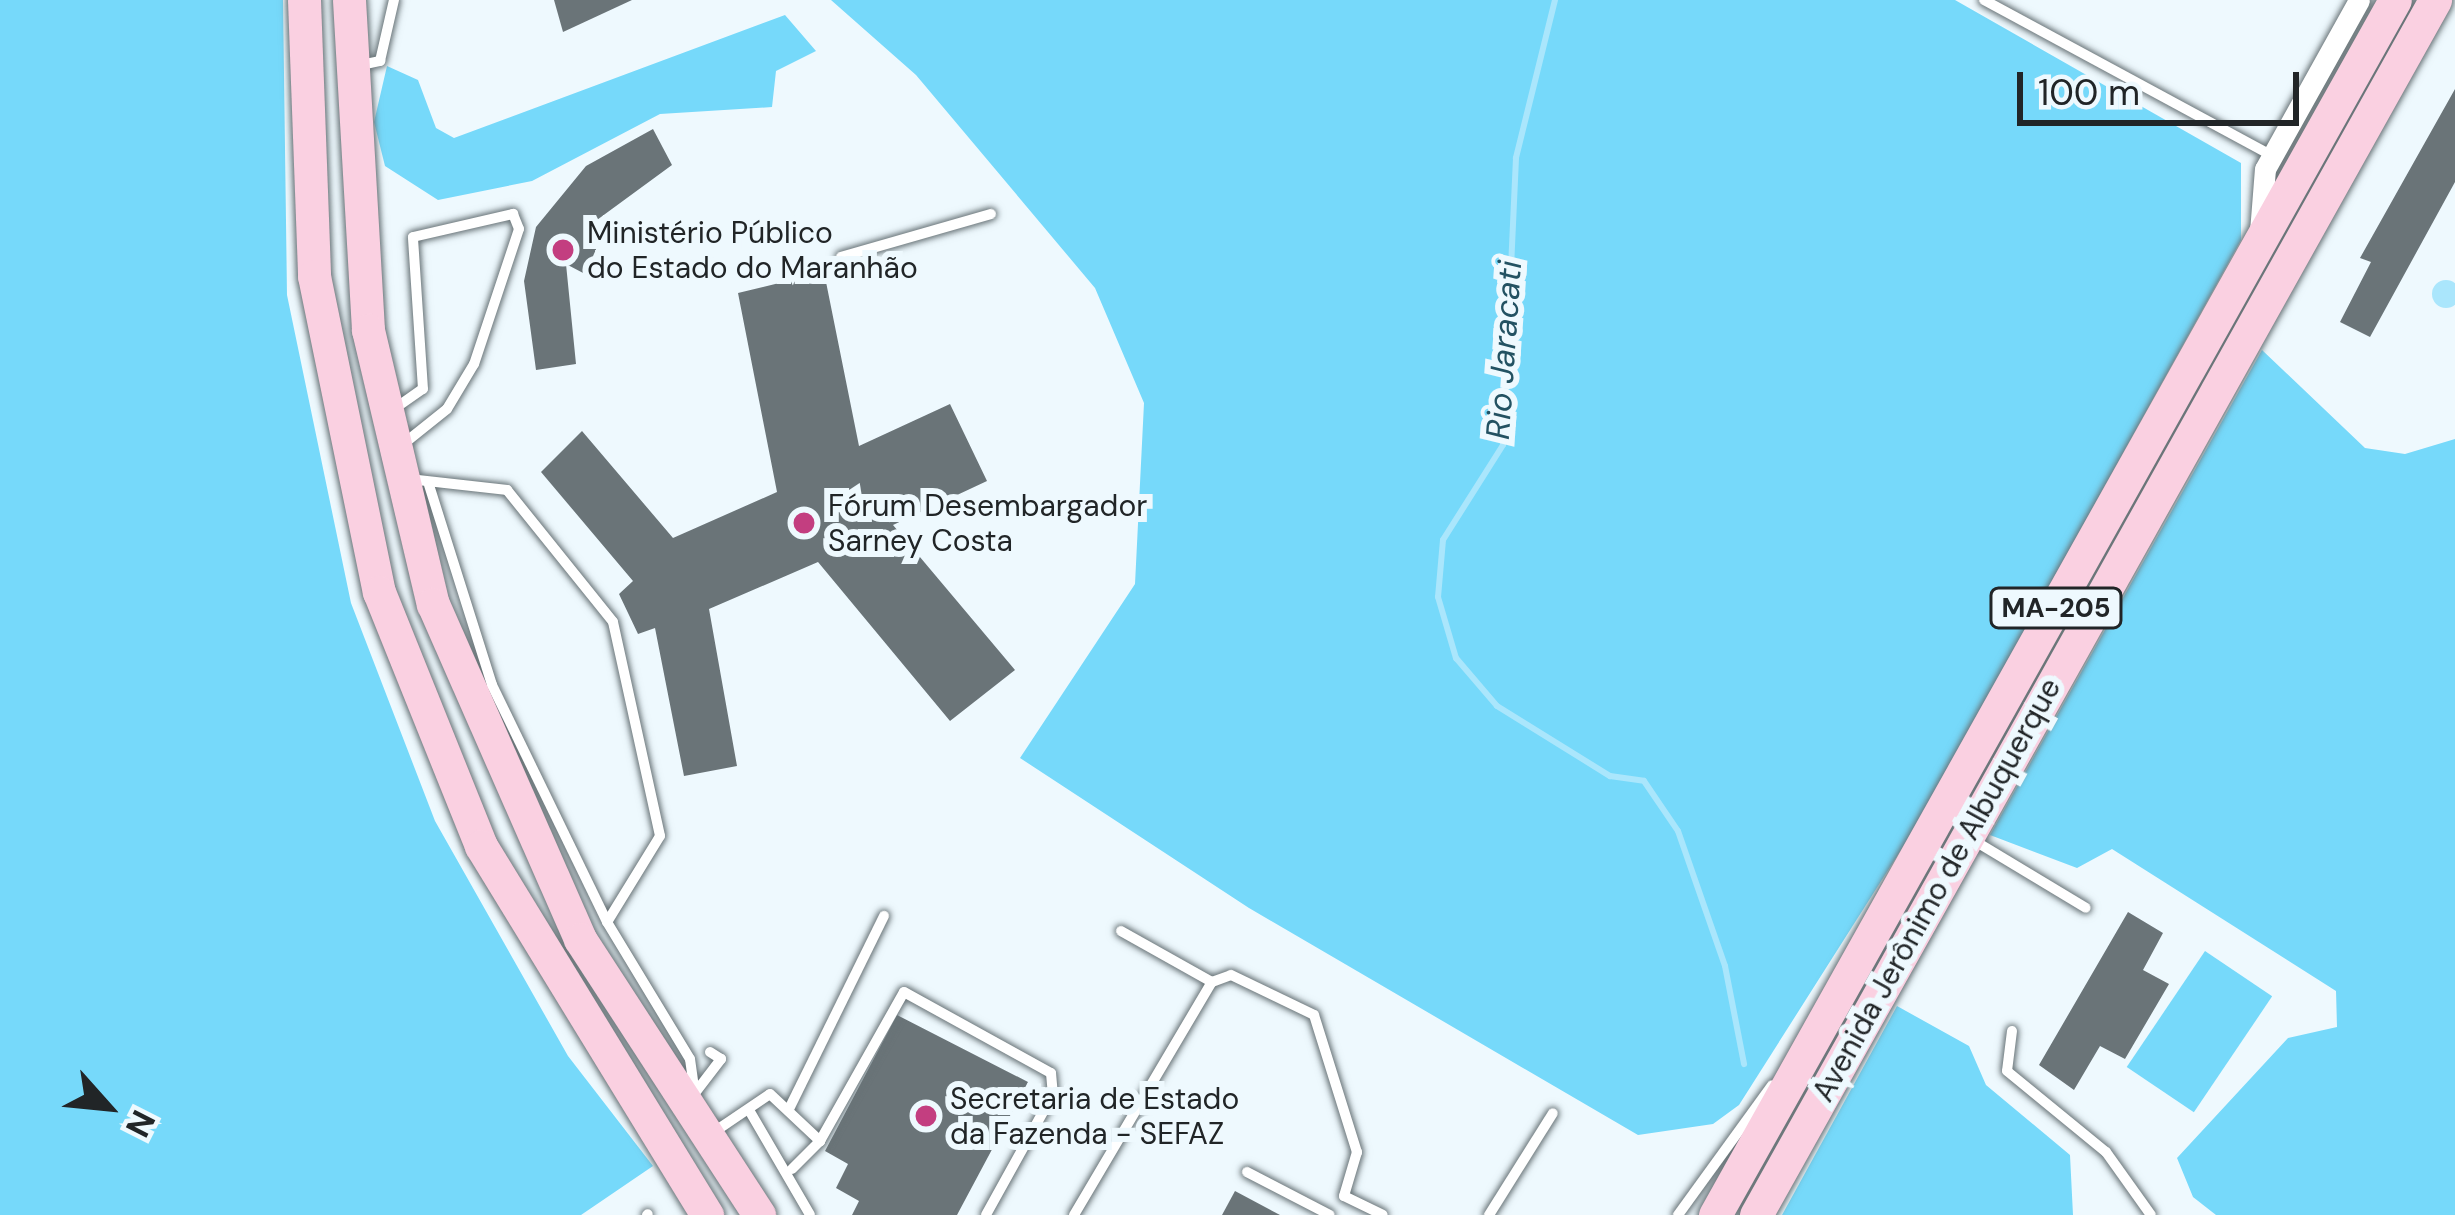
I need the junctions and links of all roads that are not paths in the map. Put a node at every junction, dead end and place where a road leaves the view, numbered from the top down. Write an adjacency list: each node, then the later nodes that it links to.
1 (304, 0): 17 (main road)
2 (350, 0): 8 (main road)
3 (394, 0): 8 (lane)
4 (1984, 0): 9 (lane)
5 (2359, 0): 9 (street, Avenida Jerônimo de Albuquerque)
6 (2395, 0): 11 (main road, Avenida Jerônimo de Albuquerque / MA-205)
7 (2435, 0): 16 (main road, Avenida Jerônimo de Albuquerque / MA-205)
8 (352, 67): 13 (main road)
9 (2271, 155): 11 (street, Avenida Jerônimo de Albuquerque)
10 (992, 214): 12 (lane)
11 (2260, 241): 24 (main road, Avenida Jerônimo de Albuquerque / MA-205)
12 (841, 257)
13 (382, 414): 14 (main road); 14 (lane)
14 (392, 464): 15 (lane); 20 (main road)
15 (429, 485): 20 (lane); 20 (lane)
16 (1968, 836): 18 (lane); 45 (main road, Avenida Jerônimo de Albuquerque / MA-205)
17 (481, 846): 20 (main road); 23 (main road)
18 (2086, 908)
19 (884, 916): 27 (lane)
20 (594, 931): 29 (main road)
21 (1121, 931): 22 (lane)
22 (1212, 982): 34 (lane); 39 (lane)
23 (567, 999): 29 (main road); 35 (main road)
24 (1821, 1028): 43 (lane); 44 (main road, Avenida Jerônimo de Albuquerque / MA-205)
25 (2012, 1031): 46 (lane)
26 (716, 1056): 29 (lane)
27 (790, 1107): 28 (lane); 31 (lane)
28 (749, 1110): 29 (lane); 32 (lane)
29 (693, 1111): 36 (main road)
30 (1553, 1113): 42 (lane)
31 (820, 1141): 32 (lane); 38 (lane)
32 (792, 1169): 37 (lane)
33 (1247, 1172): 40 (lane)
34 (1345, 1196): 40 (lane); 41 (lane)
35 (706, 1215)
36 (759, 1215)
37 (811, 1215)
38 (986, 1215)
39 (1074, 1215)
40 (1332, 1215)
41 (1383, 1215)
42 (1489, 1215)
43 (1678, 1215)
44 (1715, 1215)
45 (1756, 1215)
46 (2151, 1215)

